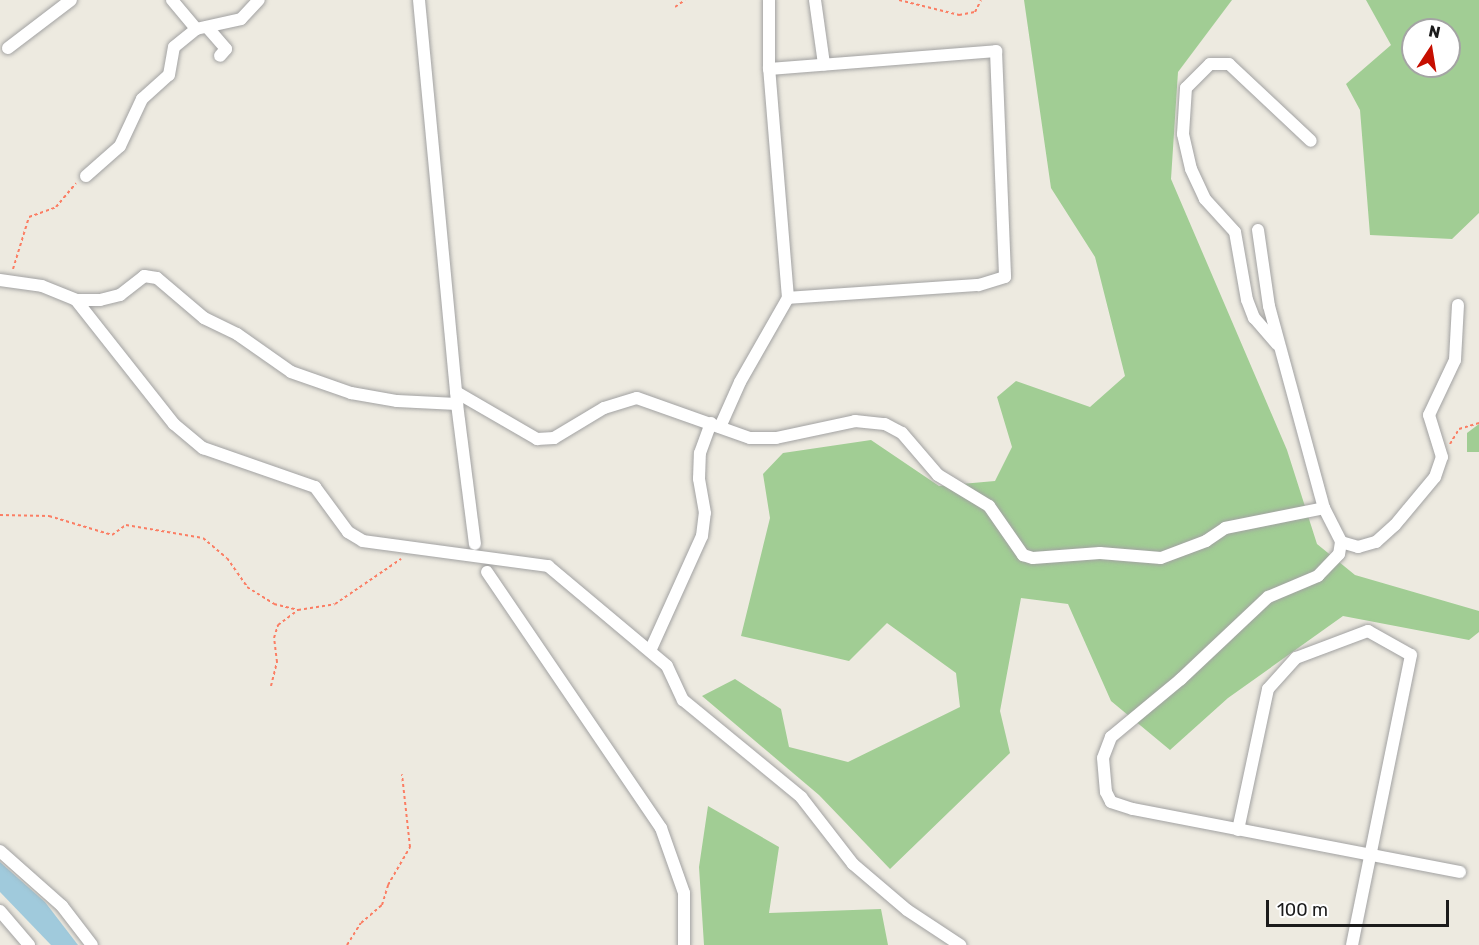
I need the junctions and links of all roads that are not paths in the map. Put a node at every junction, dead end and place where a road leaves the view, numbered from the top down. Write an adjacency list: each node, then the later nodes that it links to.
1 (71, 0): 8 (street)
2 (172, 0): 7 (street)
3 (259, 0): 7 (street)
4 (418, 0): 20 (street)
5 (769, 0): 11 (street)
6 (815, 0): 10 (street)
7 (202, 28): 9 (street); 13 (street)
8 (8, 48)
9 (220, 56)
10 (824, 64): 11 (street); 16 (street)
11 (769, 69): 16 (street)
12 (1311, 141): 19 (street)
13 (86, 176)
14 (1258, 230): 19 (street)
15 (5, 280): 17 (street)
16 (788, 298): 21 (street)
17 (76, 300): 20 (street); 26 (street)
18 (1458, 305): 23 (street)
19 (1280, 347): 22 (street)
20 (457, 398): 21 (street); 24 (street)
21 (716, 425): 22 (street); 26 (street)
22 (1324, 508): 23 (street)
23 (1341, 542): 27 (street)
24 (475, 544)
25 (487, 572): 34 (street)
26 (650, 651): 35 (street)
27 (1238, 830): 29 (street); 29 (street)
28 (0, 850): 33 (street)
29 (1371, 856): 30 (street); 36 (street)
30 (1460, 872)
31 (0, 911): 32 (street)
32 (29, 945)
33 (92, 945)
34 (684, 945)
35 (960, 945)
36 (1352, 945)

